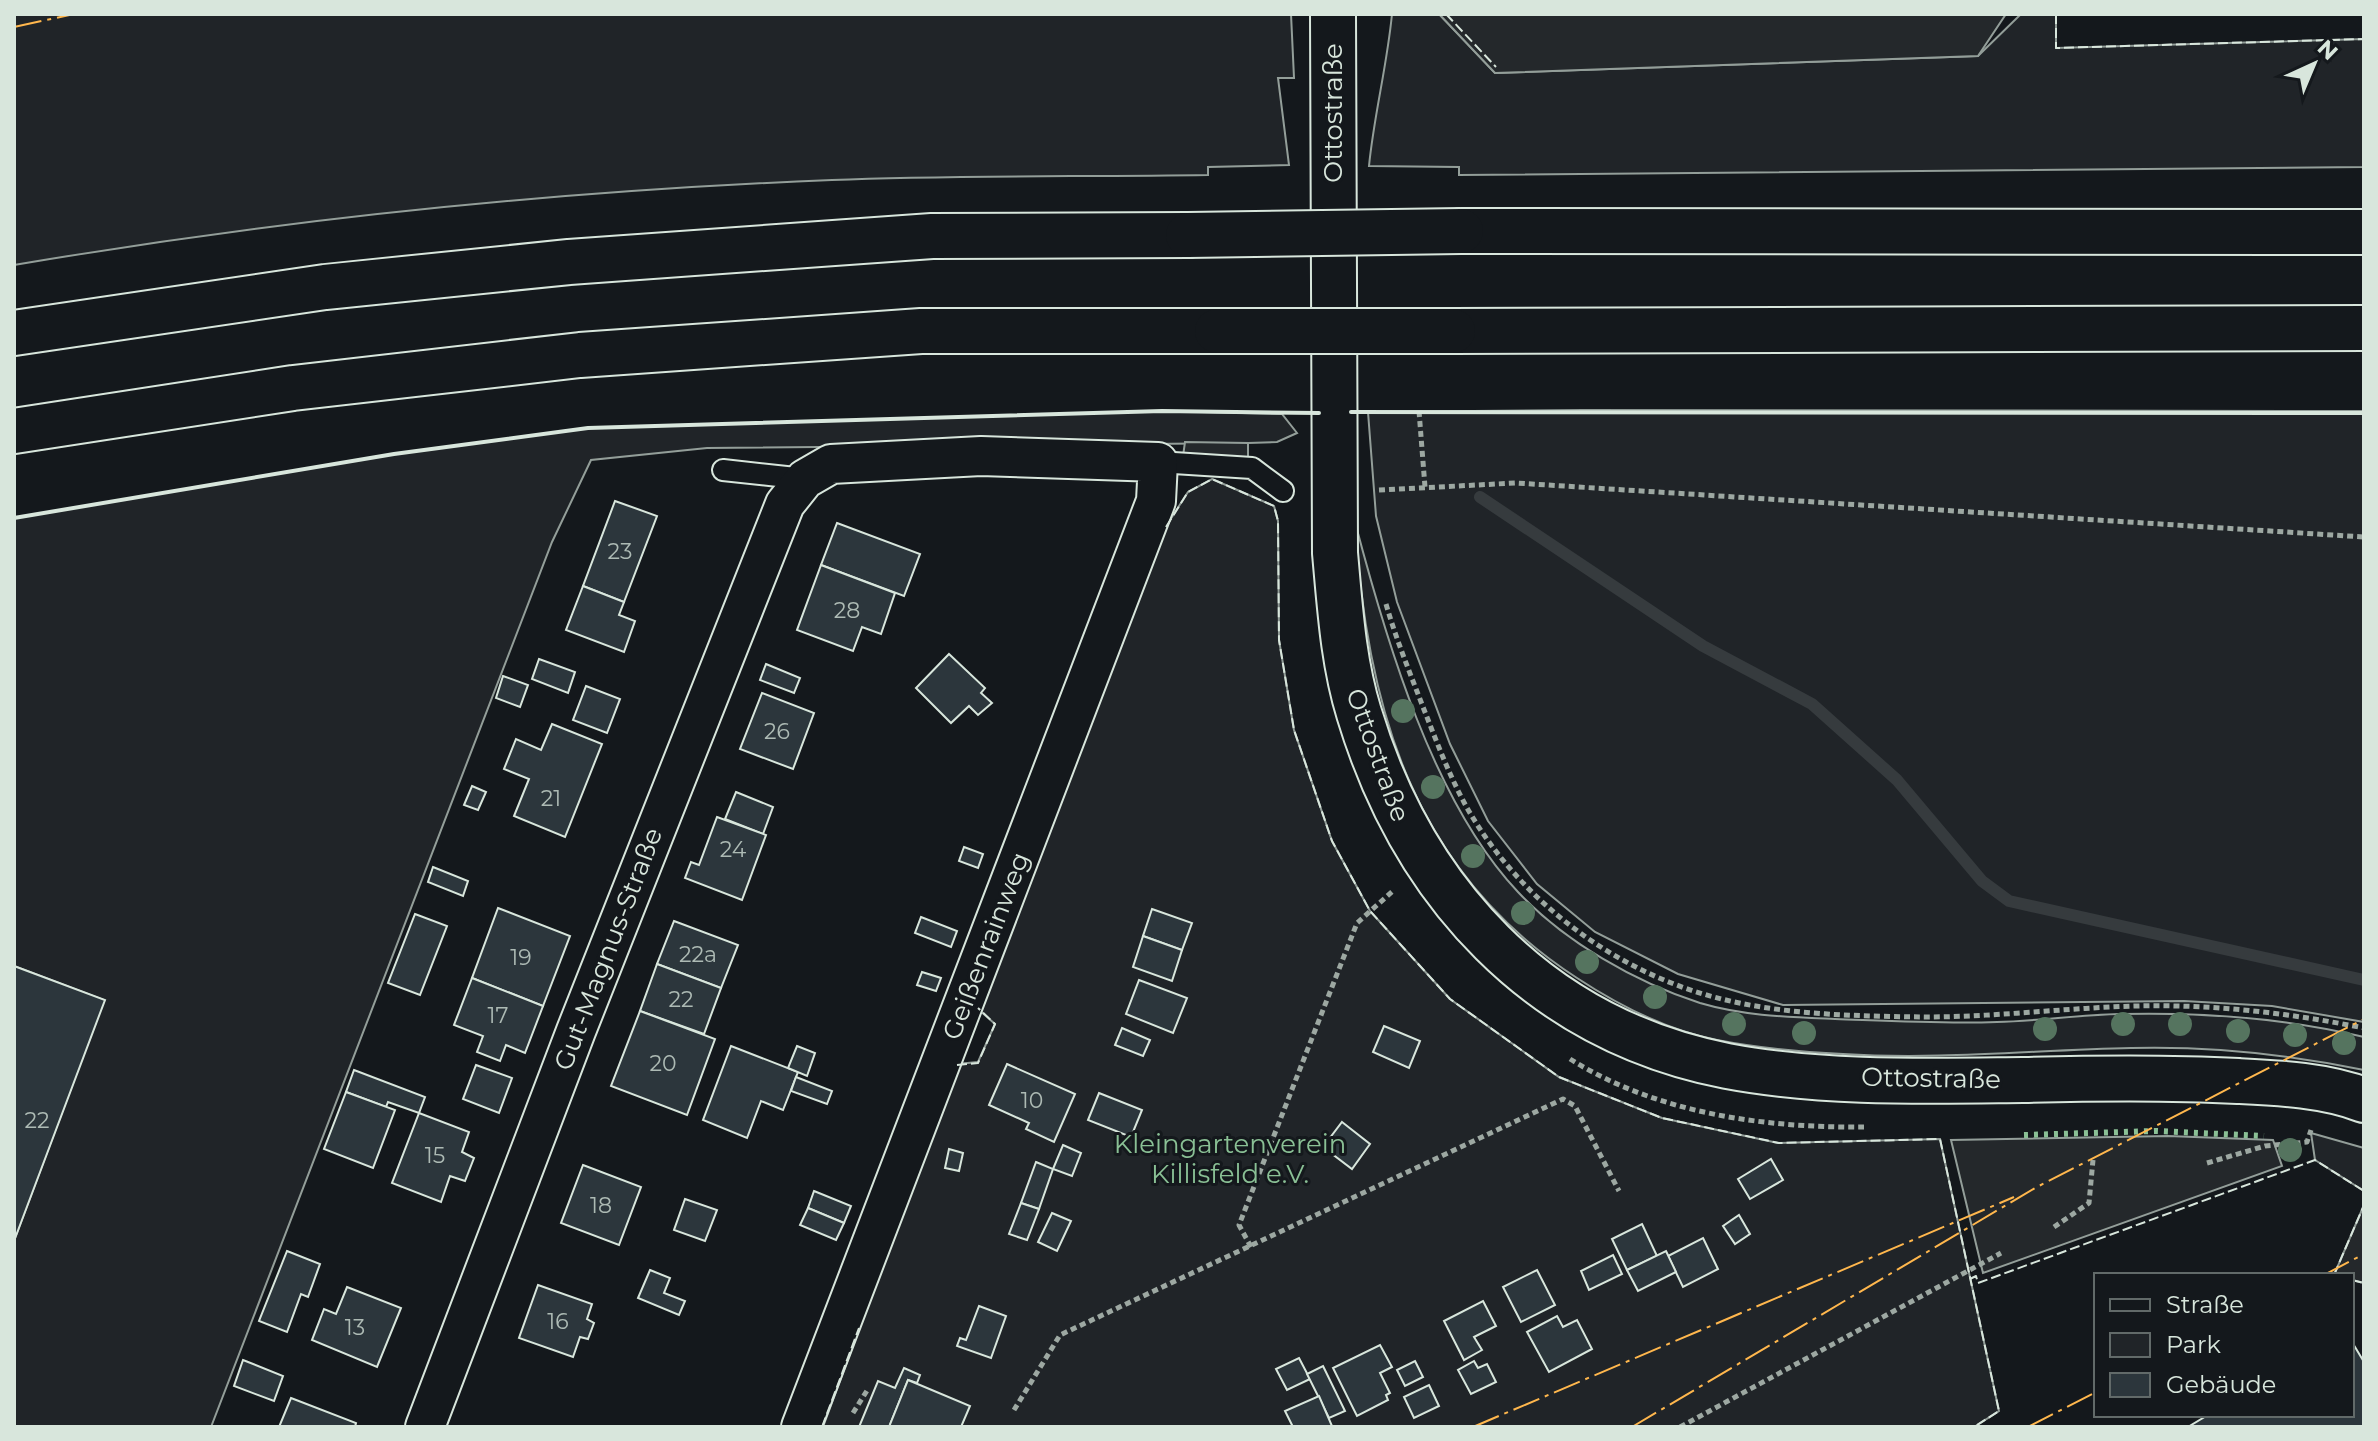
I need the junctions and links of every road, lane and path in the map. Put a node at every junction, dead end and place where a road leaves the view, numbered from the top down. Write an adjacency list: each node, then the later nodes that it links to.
1 (1333, 14): 17 (main road, Ottostraße)
2 (2364, 232): 4 (main road, bridge)
3 (2364, 328): 6 (main road, bridge)
4 (14, 333)
5 (1419, 411): 10 (path)
6 (14, 431)
7 (1158, 462): 9 (street); 11 (lane); 29 (street, Geißenrainweg)
8 (723, 470): 9 (lane)
9 (805, 479): 28 (street, Gut-Magnus-Straße)
10 (1425, 487): 12 (path); 13 (path)
11 (1283, 491)
12 (1374, 491)
13 (2364, 537)
14 (1386, 602): 16 (path)
15 (1394, 890): 23 (path)
16 (2364, 1028)
17 (2364, 1100)
18 (2314, 1121): 20 (path)
19 (2093, 1160): 22 (path)
20 (2207, 1163)
21 (1619, 1191): 23 (path)
22 (2054, 1227)
23 (1251, 1247): 26 (path)
24 (2001, 1253): 30 (path)
25 (868, 1389): 27 (path)
26 (1014, 1410)
27 (852, 1414)
28 (425, 1427)
29 (801, 1427)
30 (1680, 1427)

